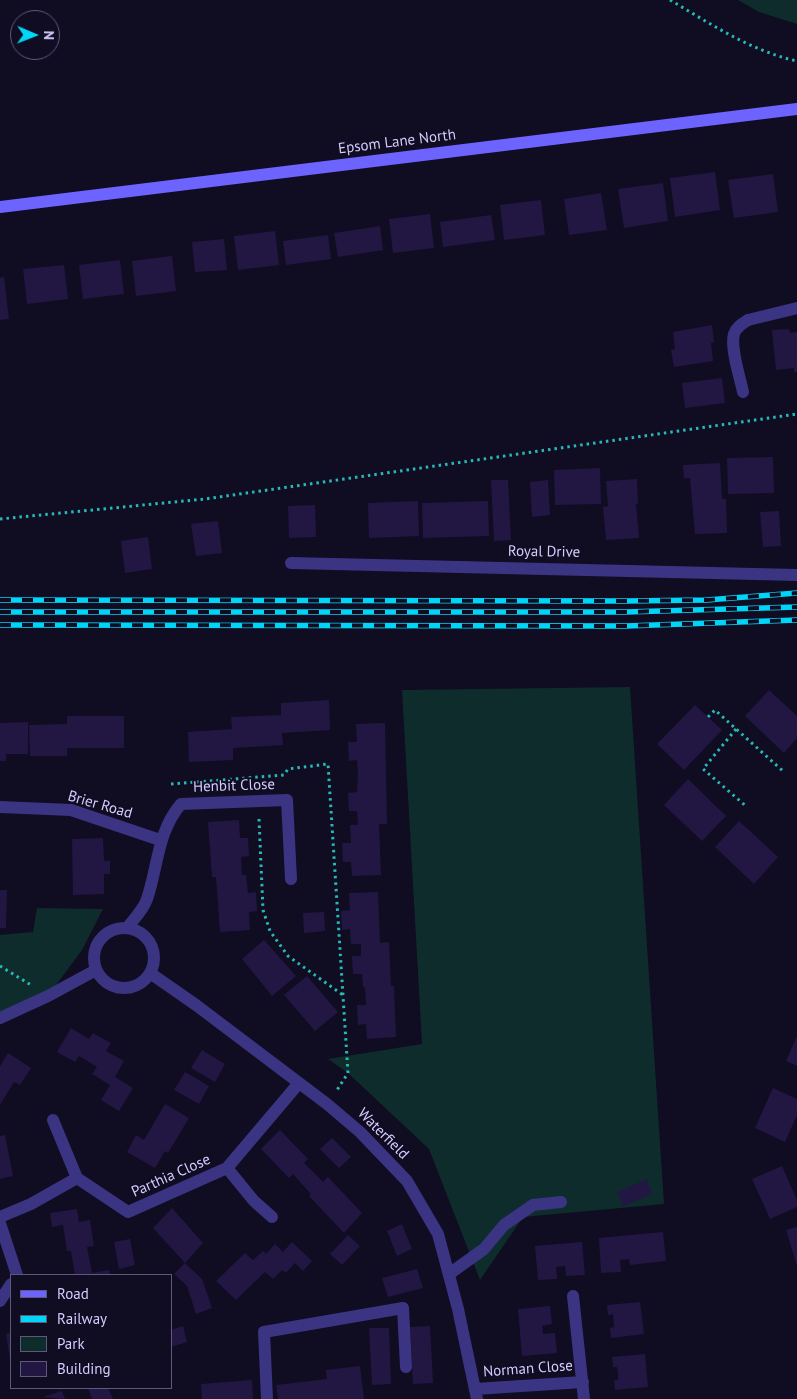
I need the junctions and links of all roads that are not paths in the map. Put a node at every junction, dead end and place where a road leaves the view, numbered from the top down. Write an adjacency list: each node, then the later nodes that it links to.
1 (797, 109): 2 (main road, Epsom Lane North)
2 (0, 207)
3 (797, 308): 4 (street)
4 (743, 392)
5 (291, 563): 6 (street, Royal Drive)
6 (797, 575)
7 (0, 806): 8 (street, Brier Road)
8 (160, 840): 9 (street, Henbit Close); 10 (street, Henbit Close)
9 (292, 879)
10 (127, 928): 11 (street); 12 (street)
11 (96, 970): 12 (street); 13 (street)
12 (150, 973): 14 (street, Waterfield)
13 (0, 1018)
14 (299, 1083): 16 (street, Parthia Close); 23 (street, Waterfield)
15 (53, 1120): 17 (street)
16 (228, 1168): 17 (street, Parthia Close); 20 (street, Parthia Close)
17 (77, 1178): 19 (street)
18 (561, 1202): 23 (street)
19 (0, 1217)
20 (272, 1217)
21 (0, 1223): 22 (street)
22 (17, 1274)
23 (449, 1274): 29 (street, Waterfield)
24 (10, 1286): 26 (street)
25 (573, 1296): 28 (street, Norman Close)
26 (0, 1301)
27 (406, 1367): 30 (street)
28 (583, 1382): 29 (street, Norman Close); 31 (street, Norman Close)
29 (476, 1394)
30 (267, 1399)
31 (584, 1399)

